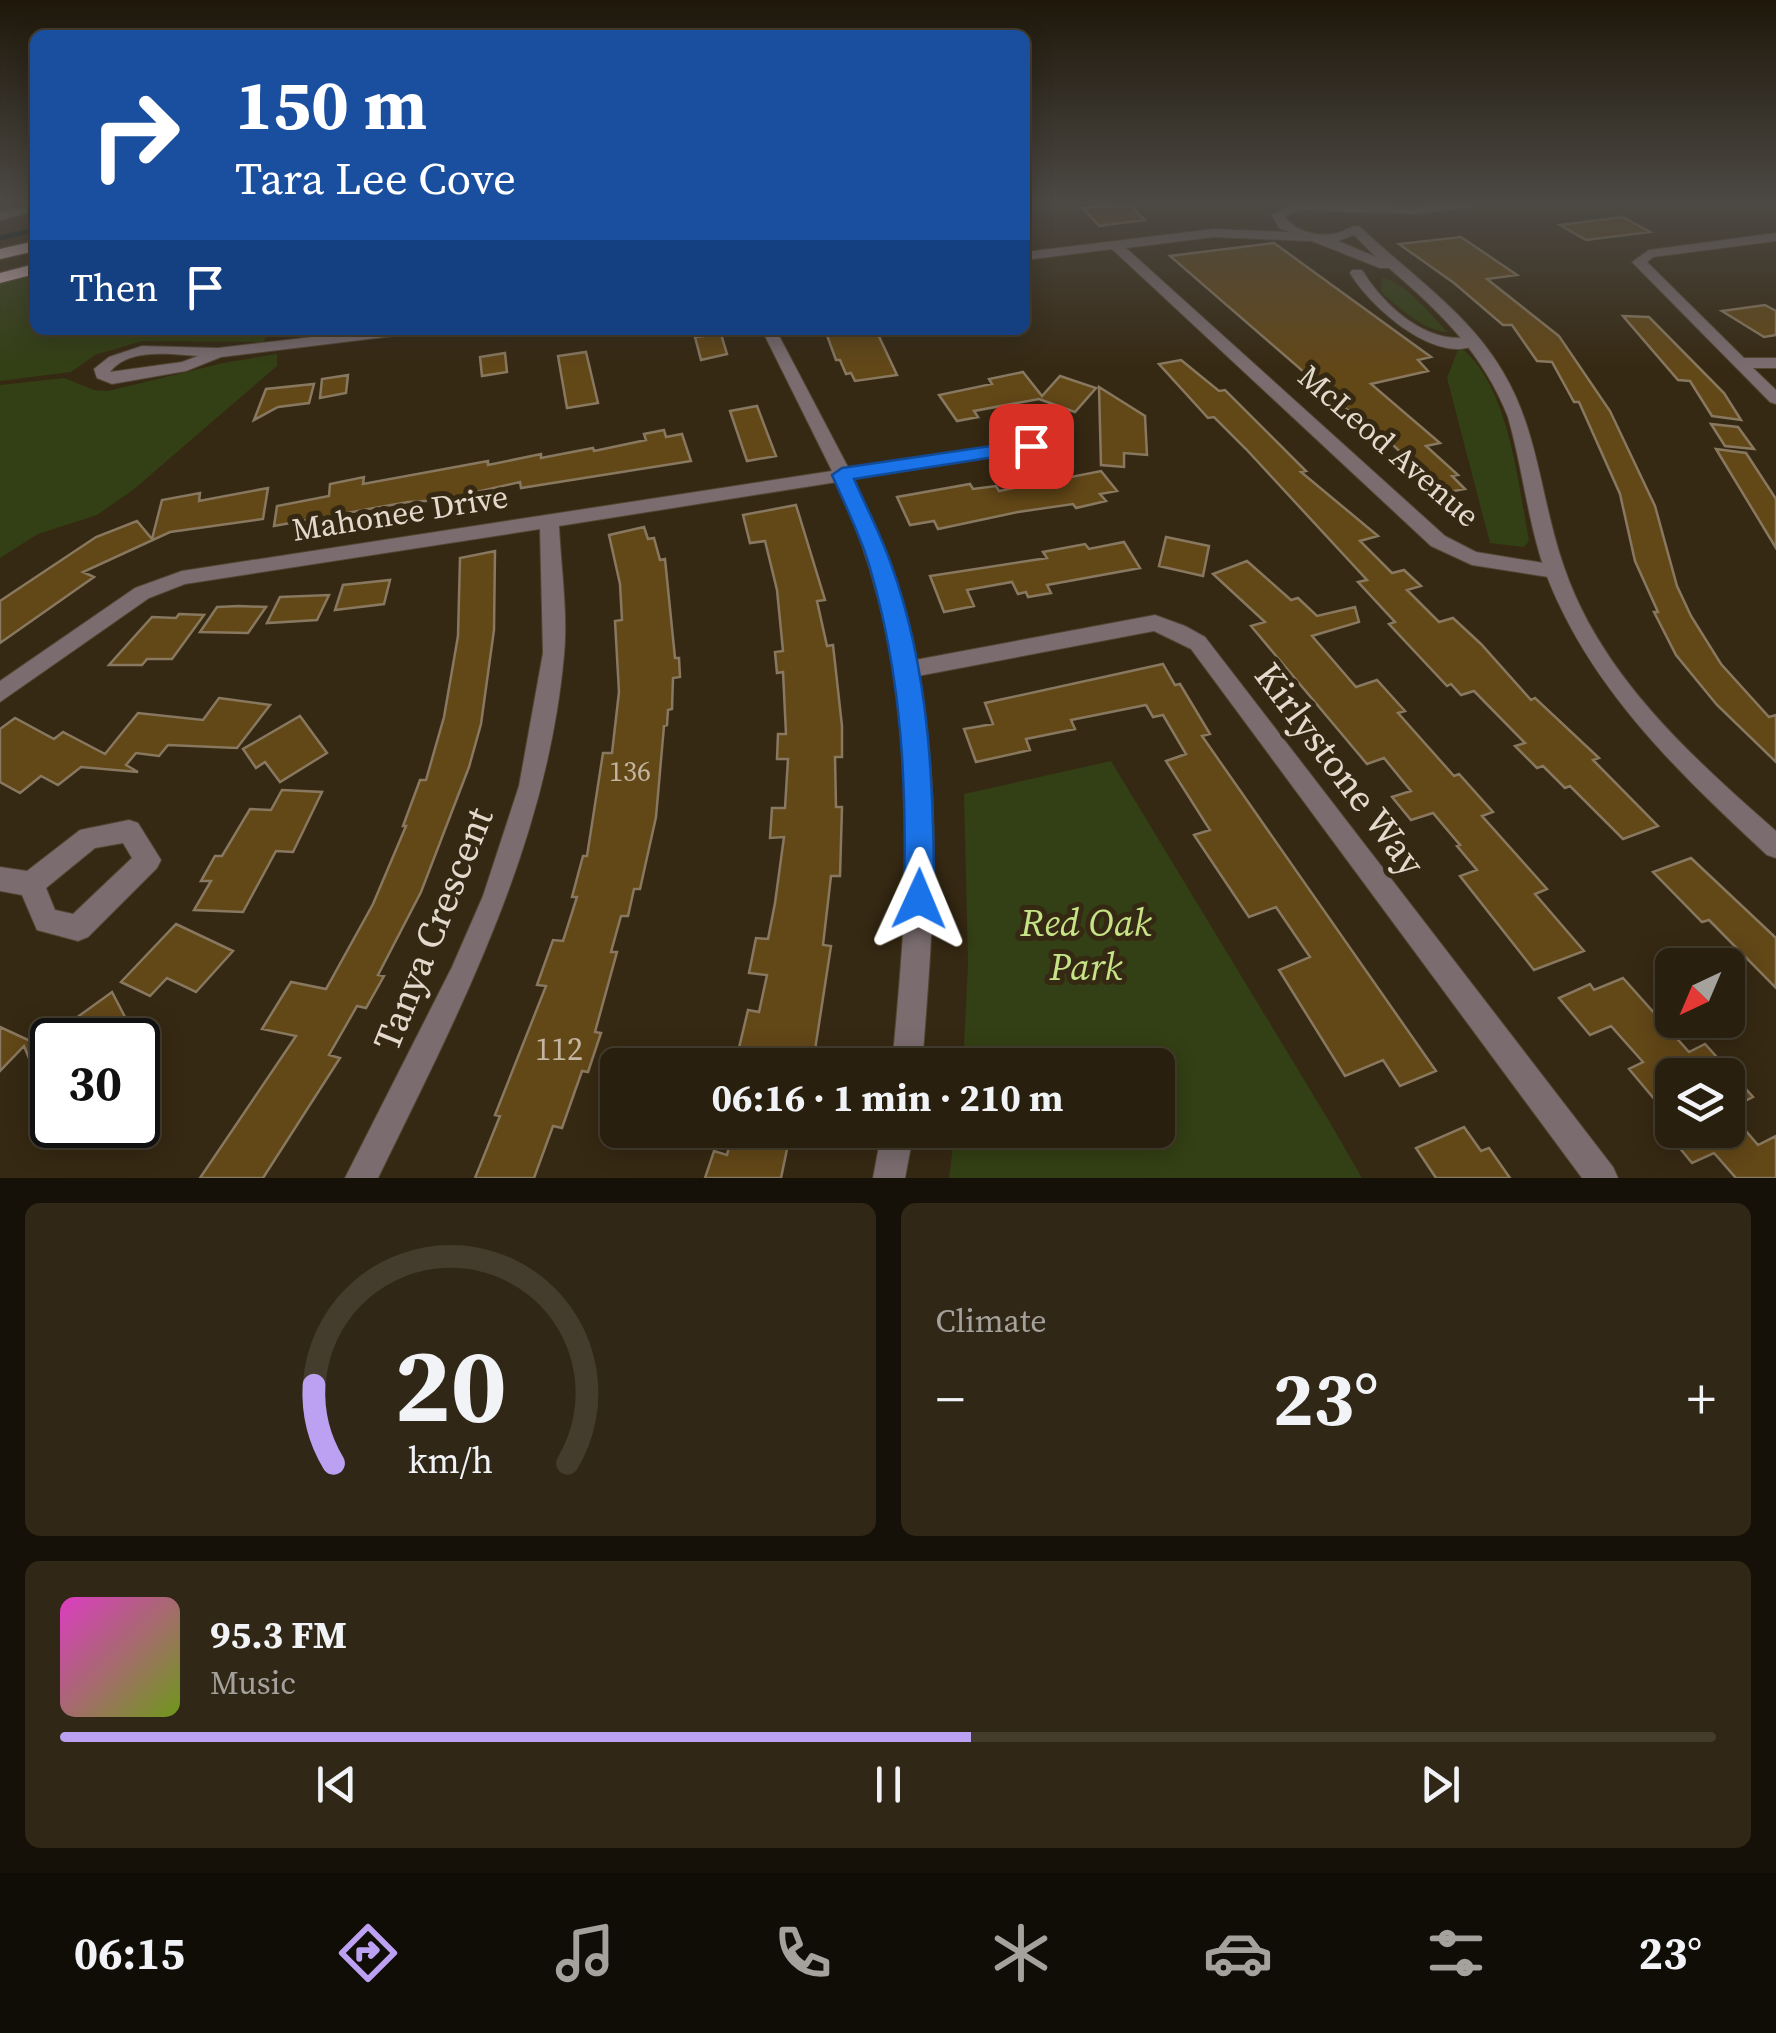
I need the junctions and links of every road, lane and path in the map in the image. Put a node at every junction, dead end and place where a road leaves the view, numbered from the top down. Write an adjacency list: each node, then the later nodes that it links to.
1 (1129, 258): 19 (street, McLeod Avenue)
2 (1366, 258): 6 (street)
3 (1385, 258): 6 (street)
4 (1644, 258): 14 (street)
5 (30, 270): 8 (main road)
6 (1396, 270): 11 (street)
7 (1357, 273): 11 (street)
8 (0, 278)
9 (368, 335): 12 (street)
10 (772, 335): 17 (street)
11 (1474, 342): 19 (street)
12 (218, 353): 12 (street)
13 (1776, 362): 14 (street)
14 (1743, 364): 15 (street)
15 (1776, 400)
16 (1031, 446): 17 (street, Mahonee Drive)
17 (842, 475): 18 (street, Mahonee Drive); 20 (street)
18 (549, 520): 21 (street, Mahonee Drive); 27 (street, Tanya Crescent)
19 (1555, 571): 22 (street)
20 (908, 670): 25 (street); 29 (street, Kirlystone Way)
21 (0, 694)
22 (1776, 847)
23 (0, 878): 24 (street)
24 (31, 884)
25 (909, 1048)
26 (895, 1148): 28 (street)
27 (360, 1178)
28 (890, 1178)
29 (1602, 1178)

